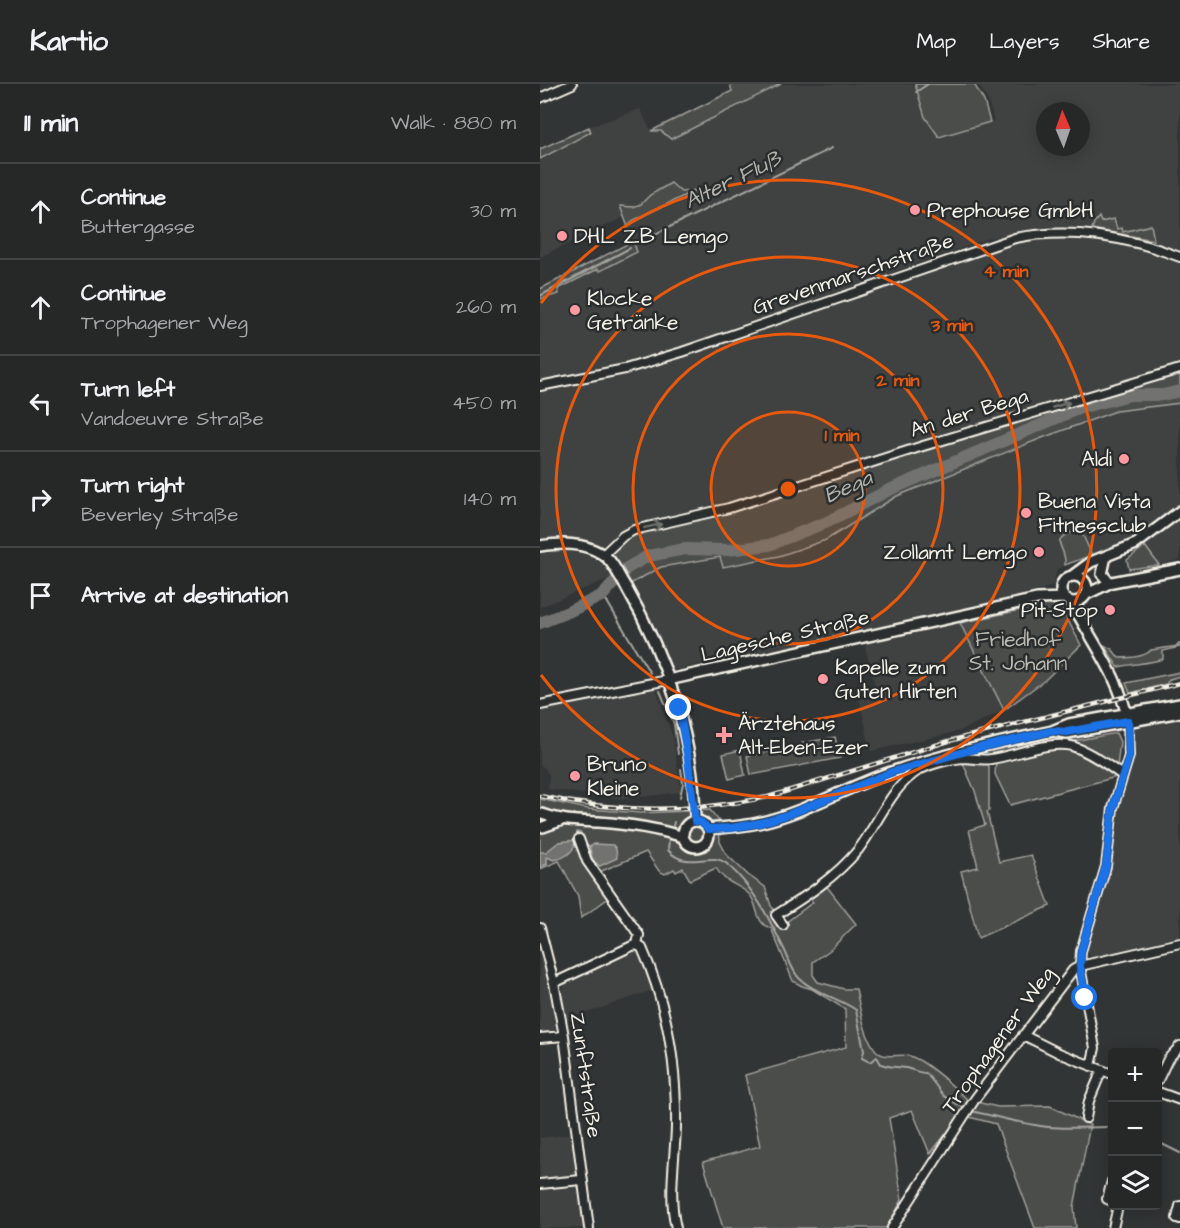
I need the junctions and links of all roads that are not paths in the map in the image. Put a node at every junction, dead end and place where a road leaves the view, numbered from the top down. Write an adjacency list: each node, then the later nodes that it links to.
1 (572, 84): 2 (street)
2 (540, 98)
3 (1180, 257): 5 (street, Grevenmarschstraße)
4 (1180, 369): 8 (street, An der Bega, one-way to 4)
5 (540, 386)
6 (1180, 511): 9 (street)
7 (540, 546): 8 (street)
8 (603, 554): 20 (street)
9 (1106, 556): 10 (street); 14 (street)
10 (1096, 560): 12 (street); 13 (street)
11 (1180, 569): 14 (street)
12 (1072, 576): 13 (street); 15 (street)
13 (1085, 582): 14 (street); 16 (street)
14 (1110, 582): 16 (street)
15 (1061, 587): 17 (street, Lagesche Straße); 18 (street)
16 (1085, 597): 18 (street); 19 (street, Trophagener Weg)
17 (1036, 600): 18 (street, Lagesche Straße); 20 (street, Lagesche Straße)
18 (1068, 600): 19 (street, Trophagener Weg)
19 (1085, 625): 24 (street, Trophagener Weg)
20 (668, 680): 22 (street, Lagesche Straße); 28 (street)
21 (1180, 704): 24 (street)
22 (540, 705)
23 (1180, 712): 24 (street)
24 (1127, 717): 25 (street, Trophagener Weg); 31 (street)
25 (1123, 776): 37 (street); 41 (street, Trophagener Weg)
26 (541, 813): 27 (street); 30 (street)
27 (563, 821): 30 (street); 33 (street)
28 (695, 821): 29 (street); 32 (street)
29 (685, 826): 33 (street); 34 (street)
30 (541, 828)
31 (731, 828): 32 (street); 36 (street)
32 (708, 829): 36 (street)
33 (661, 830): 34 (street)
34 (683, 837): 36 (street)
35 (579, 839): 40 (street)
36 (708, 840)
37 (783, 925)
38 (540, 928): 42 (street, Zunftstraße)
39 (1180, 943): 41 (street)
40 (638, 945): 42 (street); 60 (street)
41 (1080, 966): 43 (street, Trophagener Weg); 47 (street)
42 (554, 983): 44 (street, Zunftstraße)
43 (1023, 1035): 47 (street); 61 (street, Trophagener Weg)
44 (564, 1036): 45 (street); 54 (street, Zunftstraße)
45 (540, 1038)
46 (1180, 1046): 50 (street)
47 (1091, 1066): 48 (street)
48 (1102, 1070): 49 (street); 53 (street)
49 (1108, 1072)
50 (1162, 1072)
51 (1162, 1093): 52 (street)
52 (1180, 1100)
53 (1086, 1118)
54 (581, 1180): 55 (street); 59 (street, Zunftstraße)
55 (540, 1184)
56 (1180, 1206): 58 (street)
57 (1117, 1210): 62 (street)
58 (1180, 1219)
59 (590, 1228)
60 (676, 1228)
61 (892, 1228)
62 (1113, 1228)

